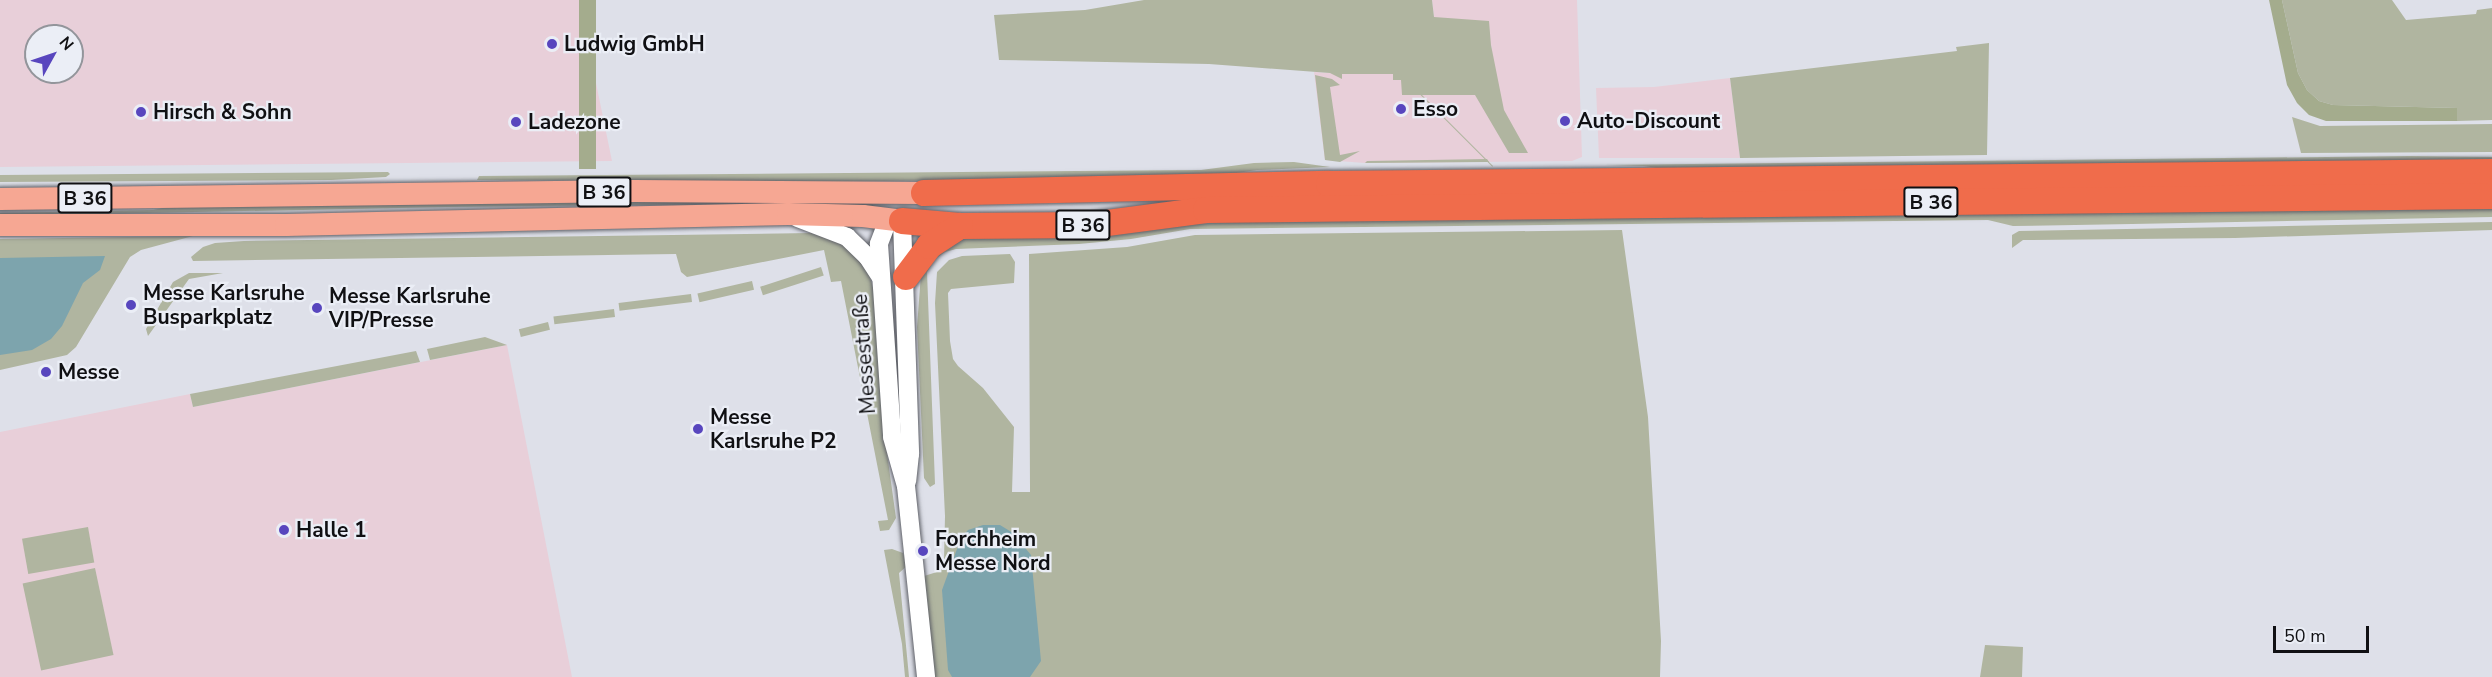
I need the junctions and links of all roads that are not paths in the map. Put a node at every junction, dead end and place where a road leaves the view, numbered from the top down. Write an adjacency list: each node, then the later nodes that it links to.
1 (2492, 172): 4 (highway, B 36)
2 (0, 192): 7 (street)
3 (867, 193): 4 (main road, B 36); 7 (main road, B 36); 9 (main road)
4 (924, 193): 9 (main road)
5 (2492, 196): 11 (highway, B 36)
6 (0, 199): 7 (main road, B 36)
7 (23, 199)
8 (788, 214): 9 (main road, B 36); 10 (main road, B 36); 12 (street)
9 (896, 217): 11 (highway, B 36); 12 (street, Messestraße); 12 (street, Messestraße)
10 (0, 225)
11 (960, 226): 12 (highway)
12 (893, 277): 13 (street, Messestraße); 13 (street, Messestraße)
13 (906, 486): 14 (street, Messestraße)
14 (926, 677)

